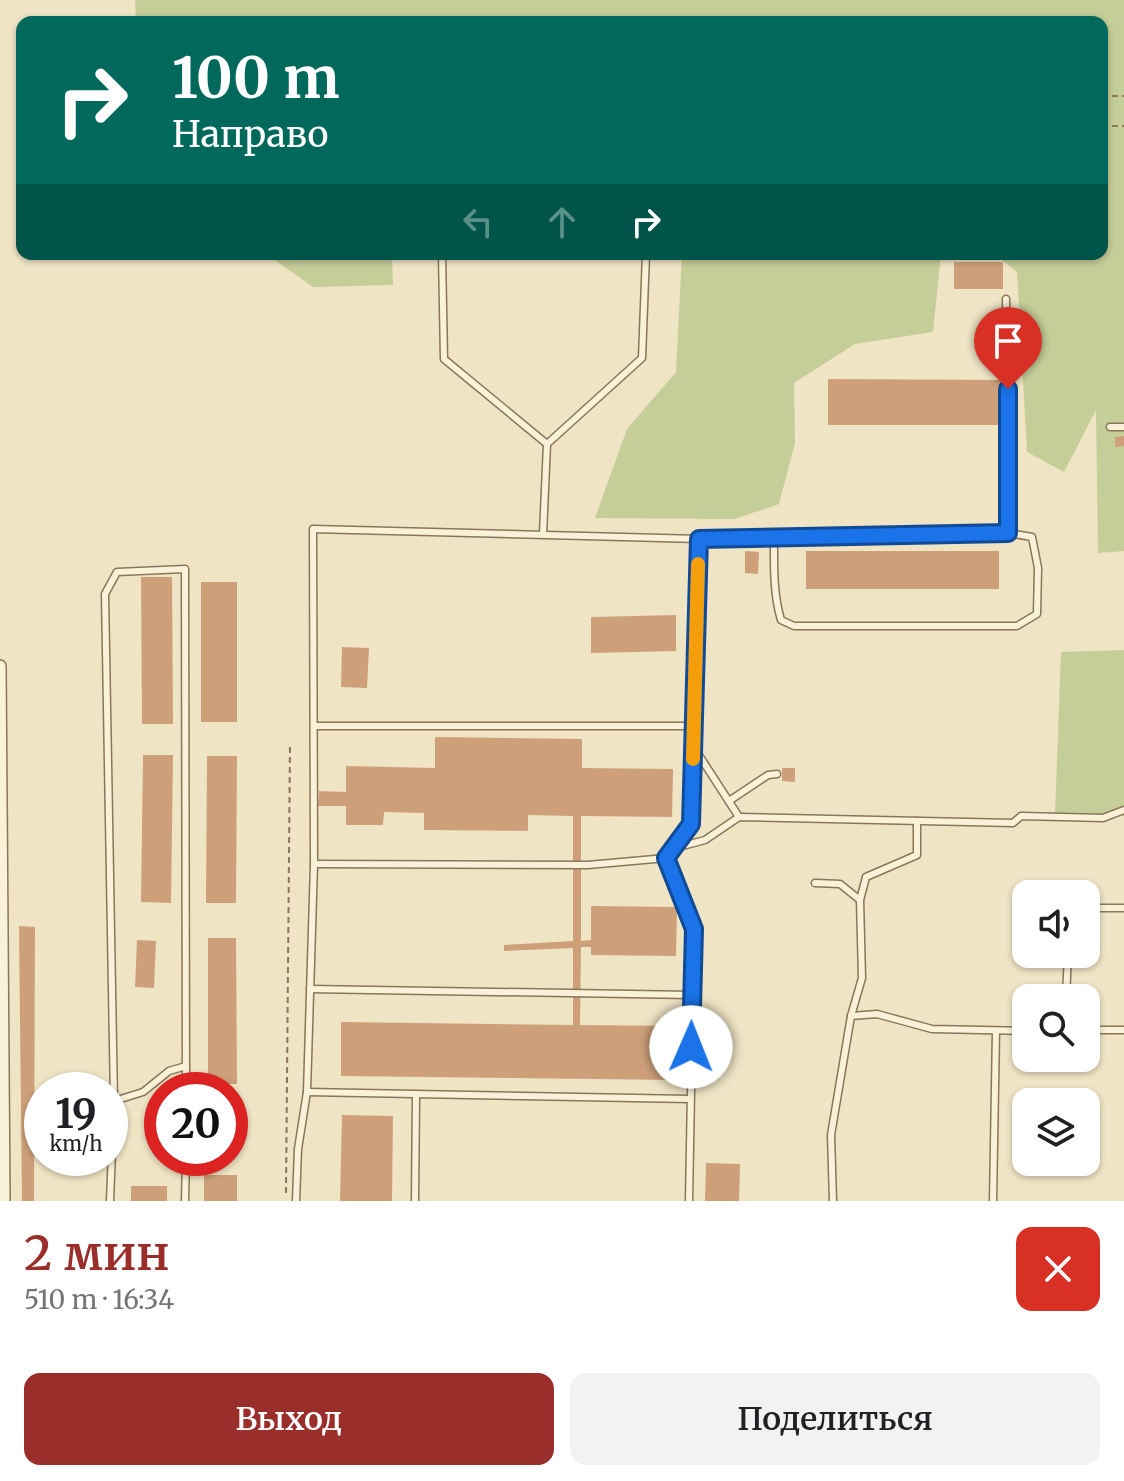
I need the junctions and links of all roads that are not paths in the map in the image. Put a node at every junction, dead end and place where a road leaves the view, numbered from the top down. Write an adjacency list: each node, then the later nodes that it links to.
1 (442, 260): 6 (lane)
2 (646, 260): 6 (lane)
3 (1006, 299): 7 (lane)
4 (1110, 427): 5 (lane)
5 (1124, 427)
6 (547, 444): 8 (lane)
7 (1008, 533): 9 (lane); 9 (lane)
8 (543, 534): 10 (lane); 13 (lane)
9 (774, 538): 10 (lane)
10 (699, 539): 14 (lane)
11 (0, 666): 12 (street)
12 (0, 681): 15 (street)
13 (315, 726): 14 (lane); 24 (lane)
14 (694, 726): 16 (lane)
15 (1, 729): 45 (street)
16 (693, 746): 18 (lane); 22 (lane)
17 (777, 774): 18 (lane)
18 (729, 801): 20 (lane)
19 (1124, 810): 21 (lane)
20 (739, 817): 21 (lane); 22 (lane)
21 (917, 821): 26 (lane)
22 (675, 848): 23 (lane)
23 (666, 858): 24 (lane); 30 (lane)
24 (314, 864): 29 (lane)
25 (815, 883): 26 (lane)
26 (860, 900): 31 (lane)
27 (1100, 908): 28 (lane)
28 (1124, 908)
29 (310, 989): 30 (lane); 39 (lane)
30 (692, 995): 42 (lane)
31 (851, 1016): 34 (lane); 51 (lane)
32 (1100, 1030): 33 (lane)
33 (1124, 1030)
34 (996, 1031): 35 (lane); 52 (lane)
35 (1012, 1031)
36 (186, 1066): 37 (lane); 38 (lane); 41 (lane)
37 (113, 1072)
38 (186, 1072)
39 (307, 1092): 40 (lane); 48 (lane)
40 (416, 1095): 42 (lane); 49 (lane)
41 (128, 1097)
42 (690, 1099): 50 (lane)
43 (111, 1176): 46 (lane)
44 (186, 1176): 47 (lane)
45 (4, 1201)
46 (110, 1201)
47 (185, 1201)
48 (296, 1201)
49 (415, 1201)
50 (689, 1201)
51 (833, 1201)
52 (993, 1201)

